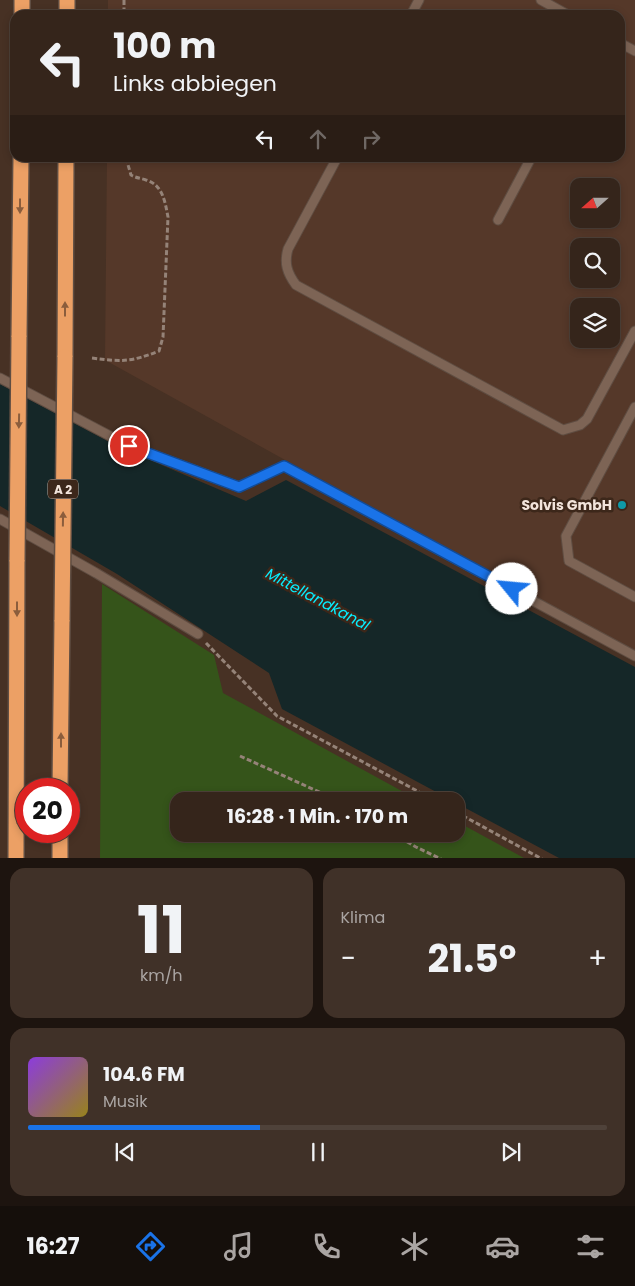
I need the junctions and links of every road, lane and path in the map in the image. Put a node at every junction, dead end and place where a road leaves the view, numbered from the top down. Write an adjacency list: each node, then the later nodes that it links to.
1 (541, 0): 2 (lane)
2 (559, 10)
3 (21, 162): 24 (highway, one-way to 24, bridge)
4 (66, 162): 18 (highway, A 2, one-way to 4, bridge)
5 (127, 162): 10 (path)
6 (334, 162): 9 (lane)
7 (529, 162): 8 (lane)
8 (498, 220)
9 (635, 331)
10 (92, 358)
11 (0, 378): 16 (lane)
12 (635, 407): 14 (lane)
13 (0, 519): 15 (lane)
14 (635, 597)
15 (198, 634): 20 (path)
16 (635, 656)
17 (240, 756): 19 (path)
18 (60, 778)
19 (319, 792)
20 (419, 792)
21 (465, 817): 27 (path)
22 (408, 842): 26 (path)
23 (60, 843): 25 (highway)
24 (16, 858)
25 (60, 858)
26 (441, 858)
27 (542, 858)

